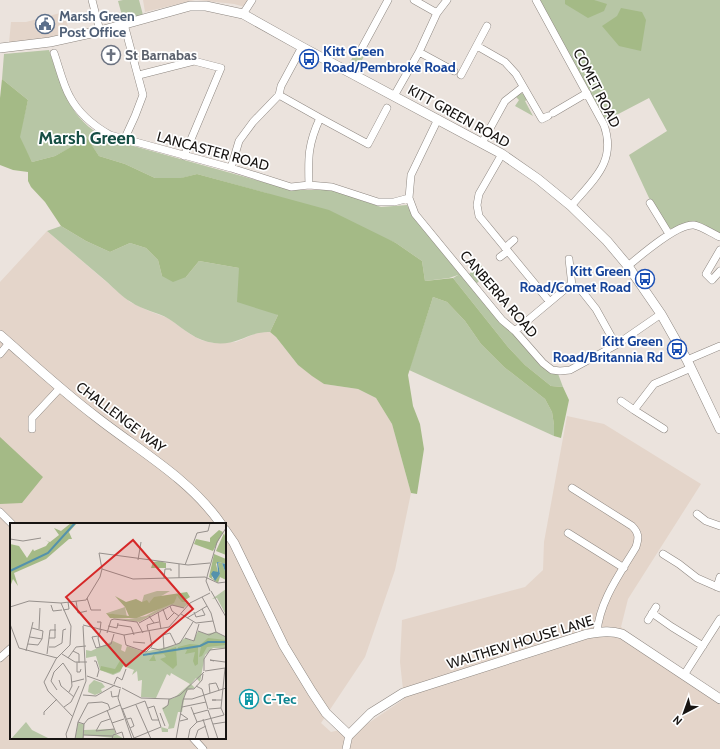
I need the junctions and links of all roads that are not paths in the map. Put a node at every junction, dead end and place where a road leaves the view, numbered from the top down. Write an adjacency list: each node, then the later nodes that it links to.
1 (92, 0): 11 (street)
2 (252, 0): 8 (street)
3 (388, 0): 15 (street)
4 (414, 0): 7 (street)
5 (447, 0): 7 (street)
6 (536, 0): 22 (street, COMET ROAD)
7 (437, 12): 16 (street)
8 (243, 14): 9 (street, KITT GREEN ROAD); 13 (street, KITT GREEN ROAD)
9 (124, 24): 11 (street, KITT GREEN ROAD); 20 (street)
10 (487, 26): 12 (street)
11 (100, 31): 14 (street, KITT GREEN ROAD)
12 (477, 46): 19 (street); 21 (street)
13 (302, 47): 23 (street); 24 (street, KITT GREEN ROAD)
14 (0, 48)
15 (362, 48)
16 (419, 52): 18 (street); 24 (street)
17 (54, 53): 28 (street, LANCASTER ROAD)
18 (454, 71)
19 (461, 75)
20 (139, 76): 28 (street); 31 (street)
21 (523, 87): 22 (street); 29 (street)
22 (587, 93): 36 (street, COMET ROAD)
23 (279, 95): 26 (street); 32 (street)
24 (394, 96): 27 (street, KITT GREEN ROAD)
25 (387, 108): 26 (street)
26 (320, 118): 33 (street)
27 (438, 119): 29 (street, KITT GREEN ROAD); 34 (street, CANBERRA ROAD)
28 (124, 140): 31 (street, LANCASTER ROAD)
29 (482, 143): 30 (street, KITT GREEN ROAD)
30 (502, 154): 36 (street, KITT GREEN ROAD); 40 (street)
31 (184, 156): 32 (street, LANCASTER ROAD)
32 (231, 168): 33 (street, LANCASTER ROAD)
33 (309, 185): 34 (street, LANCASTER ROAD)
34 (409, 198): 49 (street, CANBERRA ROAD)
35 (650, 203): 37 (street)
36 (571, 206): 44 (street, KITT GREEN ROAD)
37 (669, 234): 38 (street); 44 (street)
38 (720, 237)
39 (514, 240): 40 (street)
40 (506, 250): 42 (street); 47 (street)
41 (720, 250): 45 (street)
42 (500, 257)
43 (569, 259): 46 (street)
44 (628, 266): 48 (street, KITT GREEN ROAD)
45 (720, 270)
46 (572, 286): 47 (street); 52 (street)
47 (549, 302): 49 (street)
48 (661, 314): 52 (street, CANBERRA ROAD); 55 (street, KITT GREEN ROAD)
49 (515, 331): 52 (street, CANBERRA ROAD)
50 (0, 335): 51 (street, CHALLENGE WAY)
51 (9, 343): 54 (street); 56 (street, CHALLENGE WAY)
52 (616, 345)
53 (720, 346): 55 (street)
54 (0, 354)
55 (689, 364): 58 (street); 59 (street, KITT GREEN ROAD)
56 (60, 388): 60 (street); 66 (street, CHALLENGE WAY)
57 (621, 402): 58 (street)
58 (634, 410): 61 (street)
59 (719, 424)
60 (32, 429)
61 (664, 429)
62 (572, 488): 71 (street)
63 (0, 512): 65 (street)
64 (697, 514): 67 (street)
65 (11, 523)
66 (220, 523)
67 (720, 526)
68 (226, 531): 82 (street)
69 (568, 533): 71 (street)
70 (663, 554): 73 (street)
71 (624, 568): 76 (street)
72 (720, 577): 73 (street)
73 (718, 588)
74 (720, 619): 77 (street)
75 (648, 620): 77 (street)
76 (597, 632): 80 (street, WALTHEW HOUSE LANE); 82 (street, WALTHEW HOUSE LANE)
77 (703, 646): 80 (street)
78 (10, 649): 79 (street)
79 (0, 658)
80 (684, 675): 81 (street, WALTHEW HOUSE LANE)
81 (720, 699)
82 (348, 735): 85 (street)
83 (194, 739): 84 (street)
84 (202, 749)
85 (346, 749)

